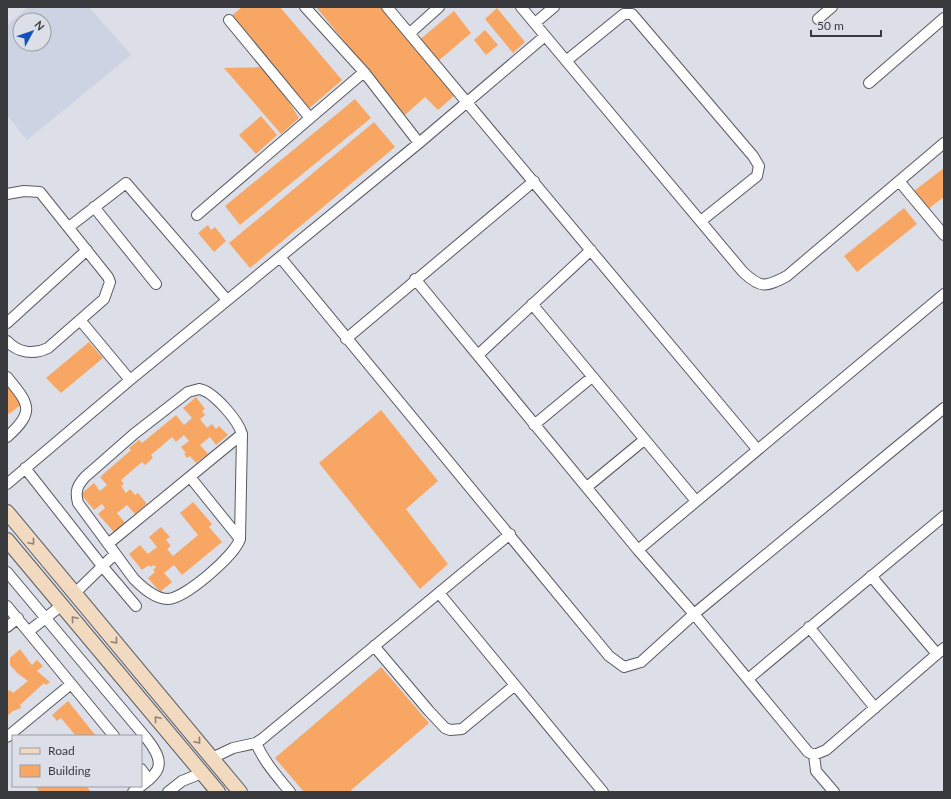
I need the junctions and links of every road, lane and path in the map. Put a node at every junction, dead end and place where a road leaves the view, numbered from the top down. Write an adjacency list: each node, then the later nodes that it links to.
1 (306, 7): 14 (street)
2 (387, 7): 11 (street)
3 (439, 7): 11 (street)
4 (521, 7): 10 (street)
5 (554, 7): 10 (street)
6 (832, 7): 8 (street)
7 (944, 18): 15 (street)
8 (818, 19)
9 (229, 20): 17 (street)
10 (535, 23): 12 (street)
11 (410, 34): 16 (street)
12 (545, 36): 13 (street); 16 (street)
13 (566, 61): 25 (street); 25 (street)
14 (364, 72): 17 (street); 18 (street)
15 (869, 83)
16 (467, 102): 18 (street); 20 (street)
17 (310, 118): 24 (street)
18 (419, 143): 30 (street)
19 (944, 144): 21 (street)
20 (534, 181): 29 (street); 31 (street)
21 (899, 181): 25 (street); 27 (street)
22 (7, 194): 26 (street)
23 (94, 207): 26 (street); 32 (street); 34 (street)
24 (197, 215)
25 (701, 221)
26 (69, 227): 28 (street)
27 (944, 235)
28 (87, 250): 36 (street); 37 (street)
29 (591, 250): 35 (street); 49 (street)
30 (280, 258): 34 (street); 38 (street)
31 (415, 279): 38 (street); 40 (street)
32 (156, 284)
33 (944, 294): 49 (street)
34 (227, 300): 43 (street)
35 (532, 304): 40 (street); 41 (street)
36 (80, 320): 39 (street); 43 (street)
37 (7, 323)
38 (346, 339): 57 (street)
39 (7, 341)
40 (478, 355): 45 (street)
41 (592, 376): 45 (street); 48 (street)
42 (7, 377): 47 (street)
43 (130, 380): 50 (street)
44 (944, 408): 71 (street)
45 (534, 425): 53 (street)
46 (242, 434): 51 (street); 58 (street); 60 (street)
47 (7, 437)
48 (644, 440): 53 (street); 54 (street)
49 (758, 449): 54 (street)
50 (25, 468): 52 (street); 63 (street)
51 (190, 477): 58 (street); 60 (street)
52 (7, 484)
53 (586, 487): 61 (street)
54 (696, 501): 61 (street)
55 (7, 512): 66 (street, one-way to 66)
56 (944, 516): 65 (street)
57 (510, 534): 67 (street); 71 (street)
58 (240, 539): 62 (street)
59 (7, 540): 68 (street)
60 (108, 544): 62 (street)
61 (638, 550): 71 (street)
62 (115, 554): 63 (street)
63 (103, 567): 66 (street); 70 (street)
64 (7, 572): 73 (street)
65 (871, 576): 75 (street); 78 (street)
66 (75, 593): 87 (street, one-way to 87)
67 (439, 593): 77 (street); 81 (street)
68 (62, 605): 73 (street); 89 (street, one-way to 68)
69 (7, 606): 72 (street)
70 (136, 606)
71 (694, 614): 79 (street)
72 (18, 618): 74 (street); 76 (street)
73 (45, 619): 76 (street); 90 (street)
74 (7, 627)
75 (809, 628): 79 (street); 82 (street)
76 (29, 631): 80 (street)
77 (374, 646): 81 (street); 85 (street)
78 (940, 651): 82 (street)
79 (748, 679): 86 (street)
80 (71, 684): 83 (street); 84 (street)
81 (514, 686): 96 (street)
82 (875, 708): 86 (street)
83 (113, 735)
84 (7, 736)
85 (256, 742): 87 (street); 95 (street)
86 (814, 755): 97 (street)
87 (212, 758): 94 (street)
88 (142, 770): 90 (street)
89 (202, 773): 92 (street); 93 (street)
90 (149, 780): 91 (street)
91 (142, 785)
92 (168, 792)
93 (218, 792)
94 (240, 792)
95 (290, 792)
96 (603, 792)
97 (834, 792)

